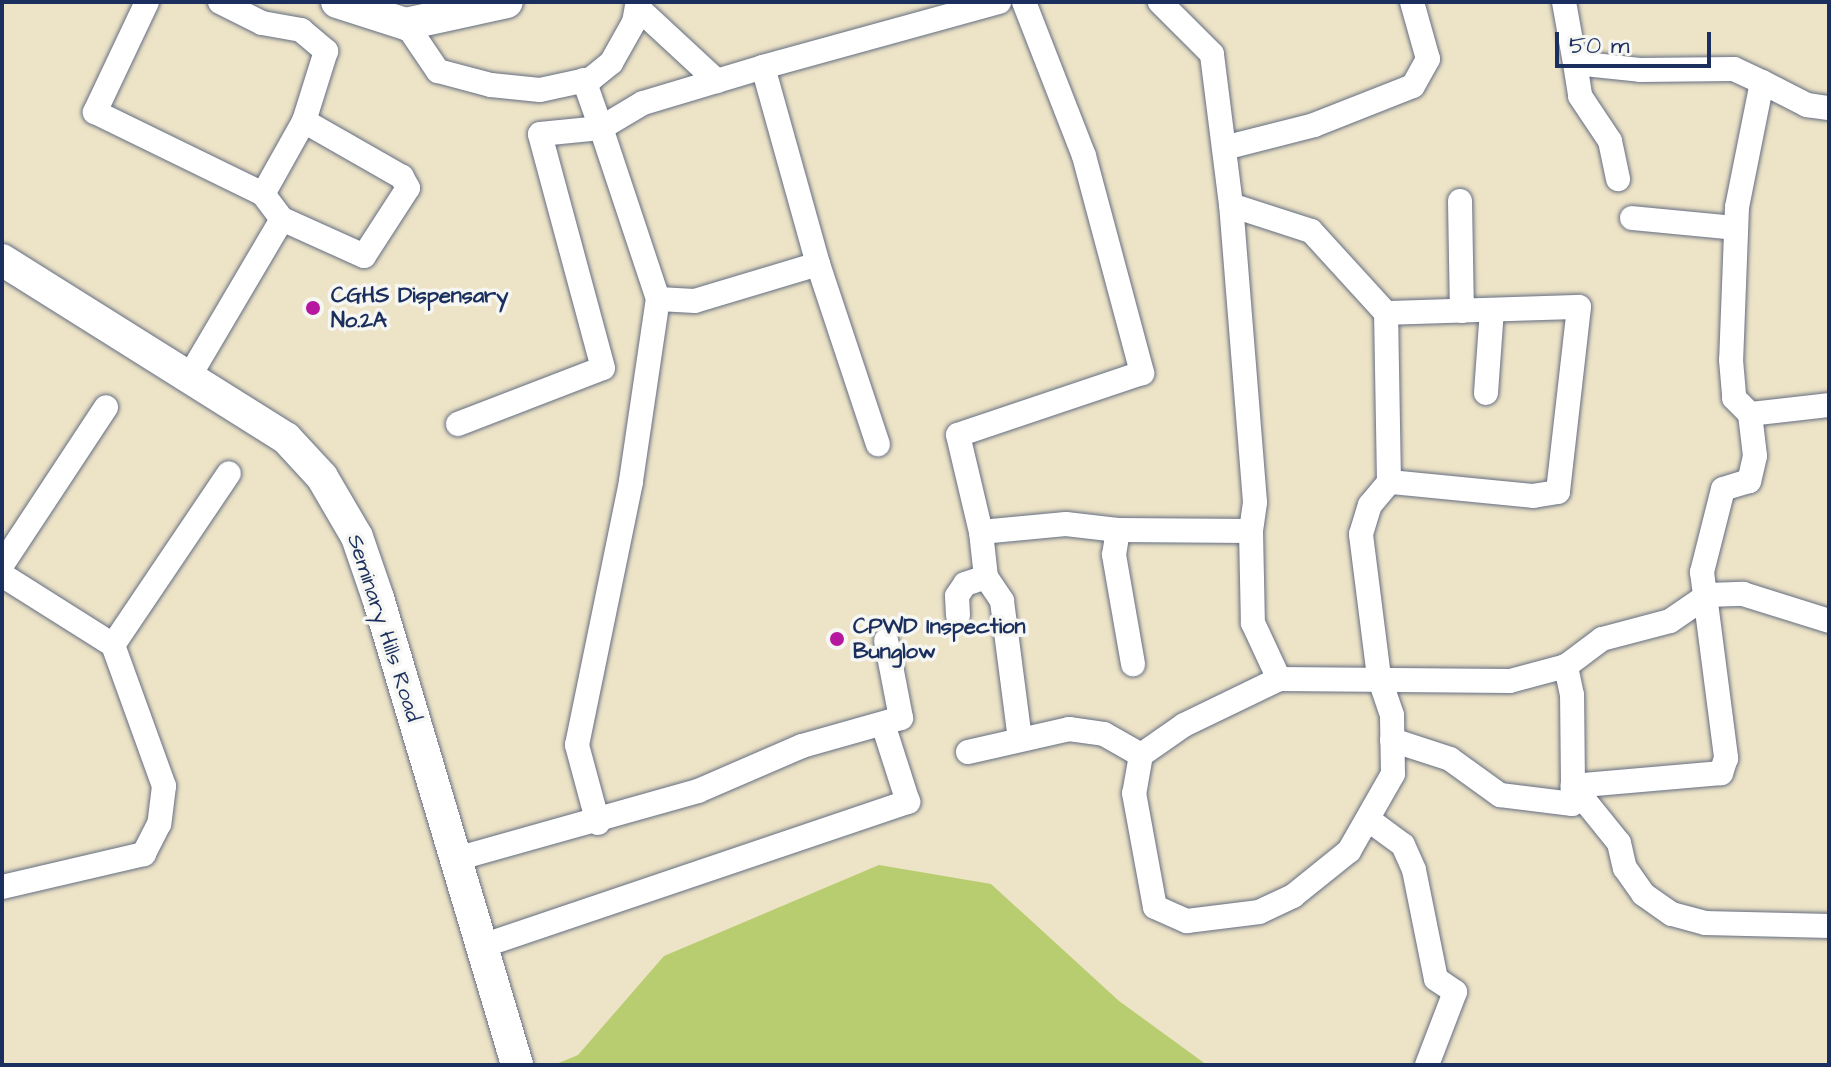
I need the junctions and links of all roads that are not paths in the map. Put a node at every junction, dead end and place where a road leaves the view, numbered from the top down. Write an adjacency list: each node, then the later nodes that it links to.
1 (147, 2): 22 (street)
2 (220, 2): 18 (street)
3 (337, 2): 11 (street)
4 (507, 2): 11 (street)
5 (999, 2): 13 (street)
6 (1024, 2): 45 (street)
7 (1160, 2): 20 (street)
8 (1412, 2): 20 (street)
9 (1564, 2): 12 (street)
10 (638, 4): 14 (street); 15 (street)
11 (406, 24): 14 (street)
12 (1575, 63): 16 (street); 21 (street)
13 (763, 67): 15 (street); 29 (street)
14 (584, 80): 19 (street)
15 (717, 81): 19 (street)
16 (1762, 82): 17 (street); 27 (street)
17 (1829, 108)
18 (304, 121): 22 (street); 26 (street)
19 (601, 128): 30 (street); 39 (street)
20 (1224, 148): 24 (street)
21 (1618, 179)
22 (263, 194): 26 (street)
23 (1460, 201): 32 (street)
24 (1231, 205): 33 (street); 44 (street)
25 (1632, 218): 27 (street)
26 (282, 219): 34 (street)
27 (1736, 228): 38 (street)
28 (2, 260): 34 (street, Seminary Hills Road)
29 (818, 264): 30 (street); 40 (street)
30 (658, 299): 65 (street)
31 (1492, 310): 32 (street); 35 (street); 42 (street)
32 (1462, 311): 33 (street)
33 (1386, 313): 42 (street)
34 (189, 377): 66 (street, Seminary Hills Road)
35 (1486, 393)
36 (1829, 405): 38 (street)
37 (106, 407): 46 (street)
38 (1750, 414): 49 (street)
39 (458, 424)
40 (878, 444)
41 (229, 473): 53 (street)
42 (1389, 482): 56 (street)
43 (1118, 530): 44 (street); 45 (street); 54 (street)
44 (1251, 531): 57 (street)
45 (981, 532): 48 (street)
46 (2, 565)
47 (2, 575): 53 (street)
48 (986, 577): 50 (street); 59 (street)
49 (1708, 595): 51 (street); 55 (street); 63 (street)
50 (958, 615)
51 (1829, 621)
52 (886, 640): 58 (street)
53 (113, 645): 67 (street)
54 (1133, 664)
55 (1566, 666): 56 (street); 63 (street)
56 (1379, 677): 57 (street); 60 (street)
57 (1279, 679): 62 (street)
58 (883, 724): 65 (street); 69 (street)
59 (1020, 739): 61 (street); 62 (street)
60 (1392, 740): 63 (street); 64 (street)
61 (968, 752)
62 (1141, 755): 64 (street)
63 (1573, 786): 68 (street)
64 (1369, 820): 71 (street)
65 (598, 823): 66 (street)
66 (456, 859): 69 (street, Seminary Hills Road)
67 (2, 887)
68 (1829, 926)
69 (482, 946): 70 (street, Seminary Hills Road)
70 (511, 1063)
71 (1427, 1065)

